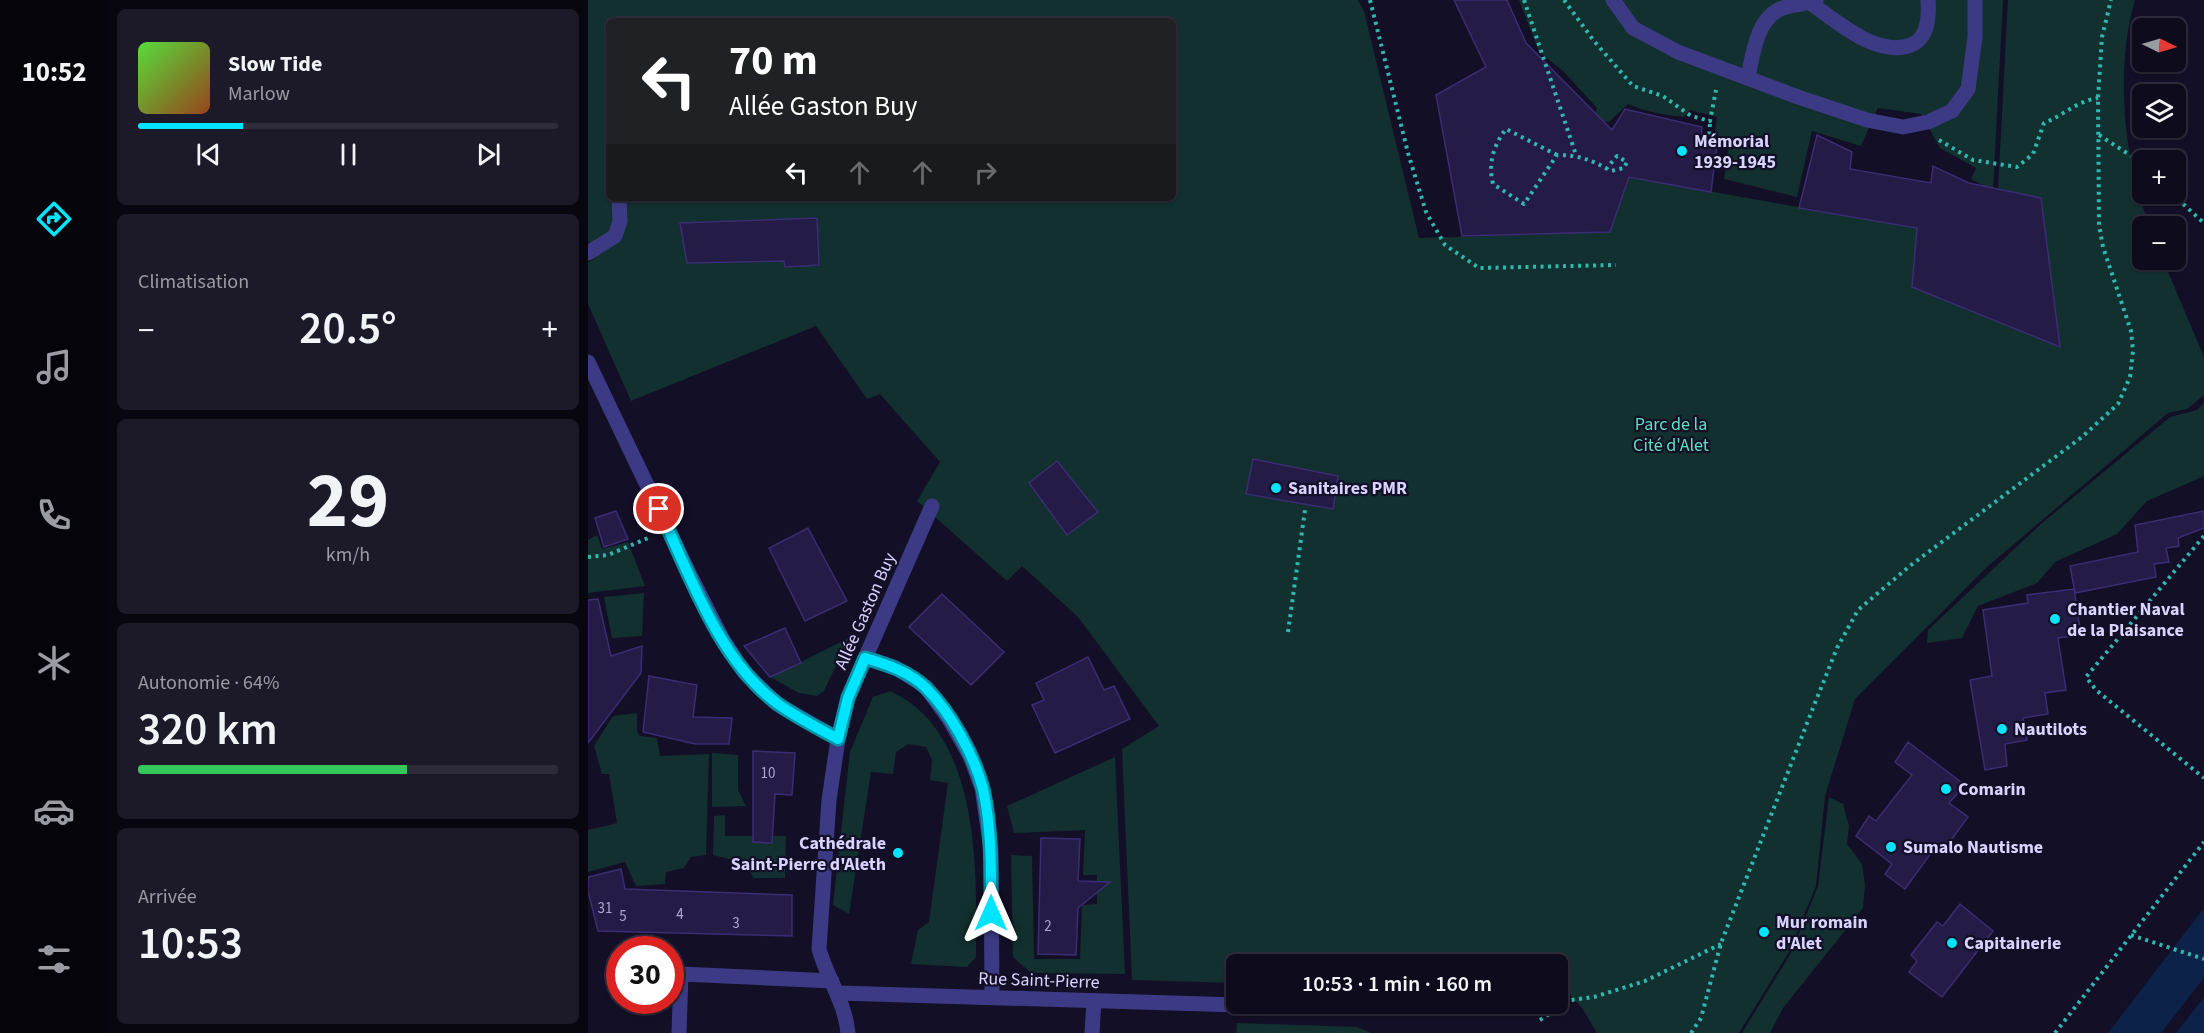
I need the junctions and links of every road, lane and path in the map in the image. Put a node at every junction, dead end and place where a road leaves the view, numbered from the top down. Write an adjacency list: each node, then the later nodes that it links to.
1 (1370, 0): 26 (path)
2 (1524, 0): 19 (path)
3 (1564, 0): 12 (path)
4 (1613, 0): 9 (street)
5 (1928, 0): 8 (street)
6 (1975, 0): 14 (street)
7 (2111, 0): 11 (path)
8 (1811, 1): 10 (street)
9 (1720, 67): 10 (street); 13 (path)
10 (1748, 77): 14 (street)
11 (2098, 98): 14 (path); 16 (path)
12 (1696, 117): 13 (path); 15 (path)
13 (1710, 121): 17 (path)
14 (1928, 122)
15 (1694, 125)
16 (2098, 135): 20 (path); 39 (path)
17 (1709, 142)
18 (1557, 155): 18 (path); 19 (path)
19 (1576, 155): 21 (path)
20 (2132, 157)
21 (1607, 168): 21 (path)
22 (619, 201): 25 (street)
23 (2183, 204): 24 (path)
24 (2204, 223)
25 (588, 253)
26 (1616, 265)
27 (588, 363): 30 (street)
28 (932, 506): 34 (street, Allée Gaston Buy)
29 (1305, 510): 33 (path)
30 (668, 528): 32 (path); 35 (street)
31 (2204, 536): 36 (path)
32 (588, 557)
33 (1288, 632)
34 (865, 658): 35 (street, Allée Gaston Buy); 42 (street)
35 (838, 739): 41 (street, Allée Gaston Buy)
36 (2204, 778)
37 (2204, 842): 38 (path)
38 (2131, 935): 40 (path); 52 (path)
39 (1721, 944): 44 (path); 51 (path)
40 (2204, 960)
41 (836, 987): 42 (street, Rue Saint-Pierre); 48 (street, Rue Saint-Pierre); 49 (street, Allée Gaston Buy)
42 (992, 997): 45 (street, Rue Saint-Pierre)
43 (1568, 999): 44 (path)
44 (1571, 1000): 47 (path)
45 (1094, 1002): 46 (street, Rue Saint-Pierre); 50 (street)
46 (1226, 1005)
47 (1540, 1020)
48 (679, 1033)
49 (848, 1033)
50 (1092, 1033)
51 (1691, 1033)
52 (2055, 1033)

